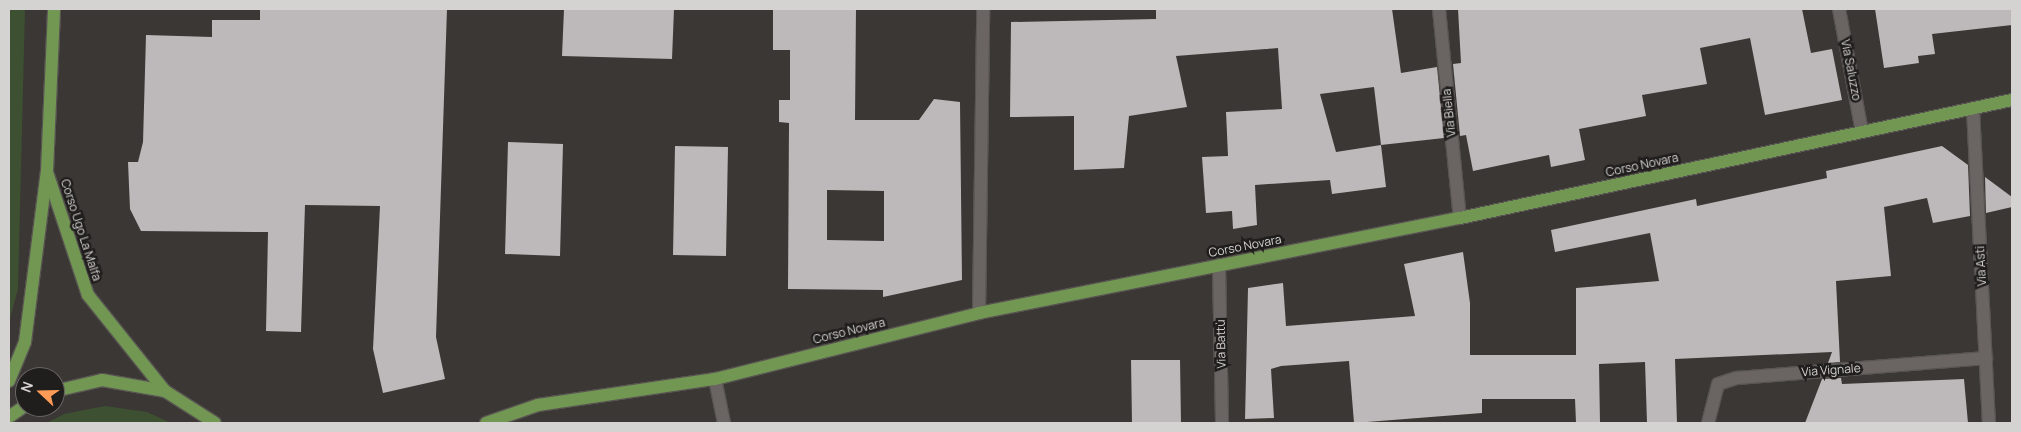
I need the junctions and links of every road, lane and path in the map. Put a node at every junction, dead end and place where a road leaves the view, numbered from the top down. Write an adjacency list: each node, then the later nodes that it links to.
1 (54, 9): 8 (main road, Corso Ugo La Malfa)
2 (983, 9): 11 (street)
3 (1439, 9): 9 (street, Via Biella)
4 (1839, 9): 7 (street, Via Saluzzo)
5 (2012, 100): 6 (main road, Corso Novara)
6 (1973, 109): 7 (main road, Corso Novara); 12 (street, Via Asti)
7 (1862, 132): 9 (main road, Corso Novara)
8 (47, 171): 14 (main road, Corso Ugo La Malfa); 16 (main road, Corso Ugo La Malfa)
9 (1460, 218): 10 (main road, Corso Novara)
10 (1220, 265): 11 (main road, Corso Novara); 20 (street, Via Battù)
11 (979, 313): 13 (main road, Corso Novara)
12 (1986, 358): 21 (street, Via Vignale); 22 (street, Via Asti)
13 (715, 379): 18 (main road, Corso Novara); 19 (street)
14 (9, 381)
15 (65, 389): 16 (main road)
16 (165, 391): 17 (main road)
17 (215, 423)
18 (486, 423)
19 (724, 423)
20 (1222, 423)
21 (1708, 423)
22 (1989, 423)

